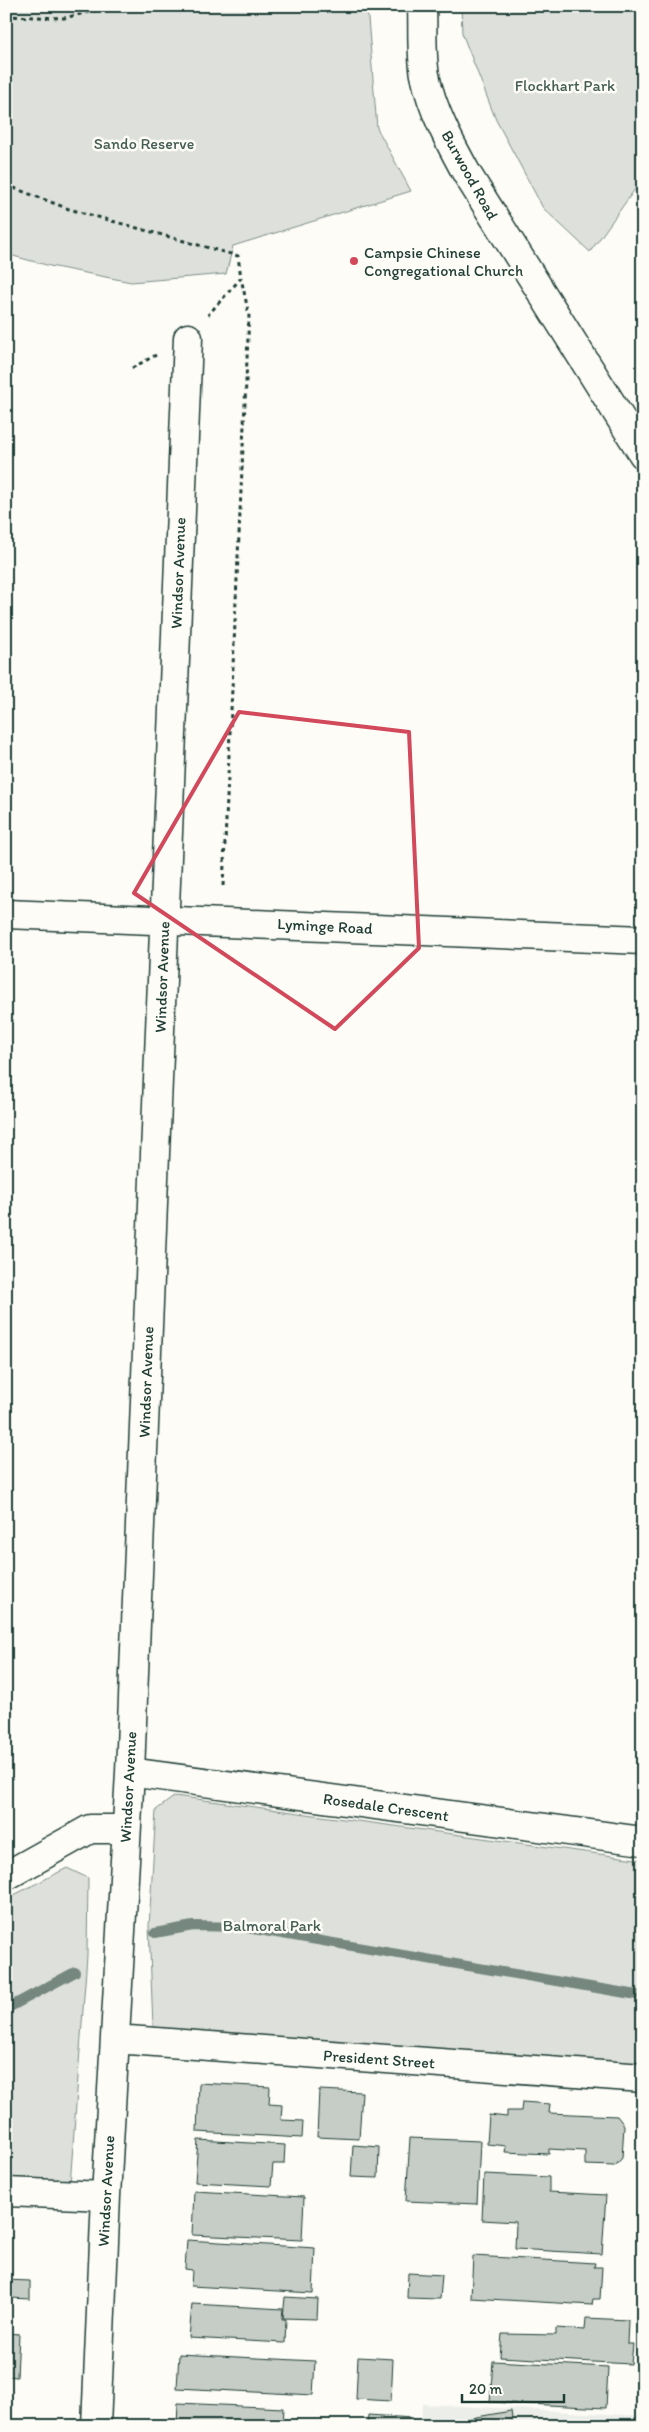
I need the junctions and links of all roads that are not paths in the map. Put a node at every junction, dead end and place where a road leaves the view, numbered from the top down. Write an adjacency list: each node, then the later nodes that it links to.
1 (422, 6): 3 (street, Burwood Road)
2 (188, 338): 5 (street, Windsor Avenue)
3 (643, 454)
4 (6, 914): 5 (street, Lyminge Road)
5 (165, 919): 6 (street, Lyminge Road); 7 (street, Windsor Avenue)
6 (643, 940)
7 (130, 1772): 8 (street, Windsor Avenue); 9 (street, Rosedale Crescent)
8 (126, 1829): 10 (street); 11 (street, Windsor Avenue)
9 (643, 1841)
10 (6, 1876)
11 (114, 2039): 12 (street, President Street); 14 (street, Windsor Avenue)
12 (643, 2078)
13 (6, 2192): 14 (street)
14 (106, 2196): 15 (street, Windsor Avenue)
15 (96, 2426)

